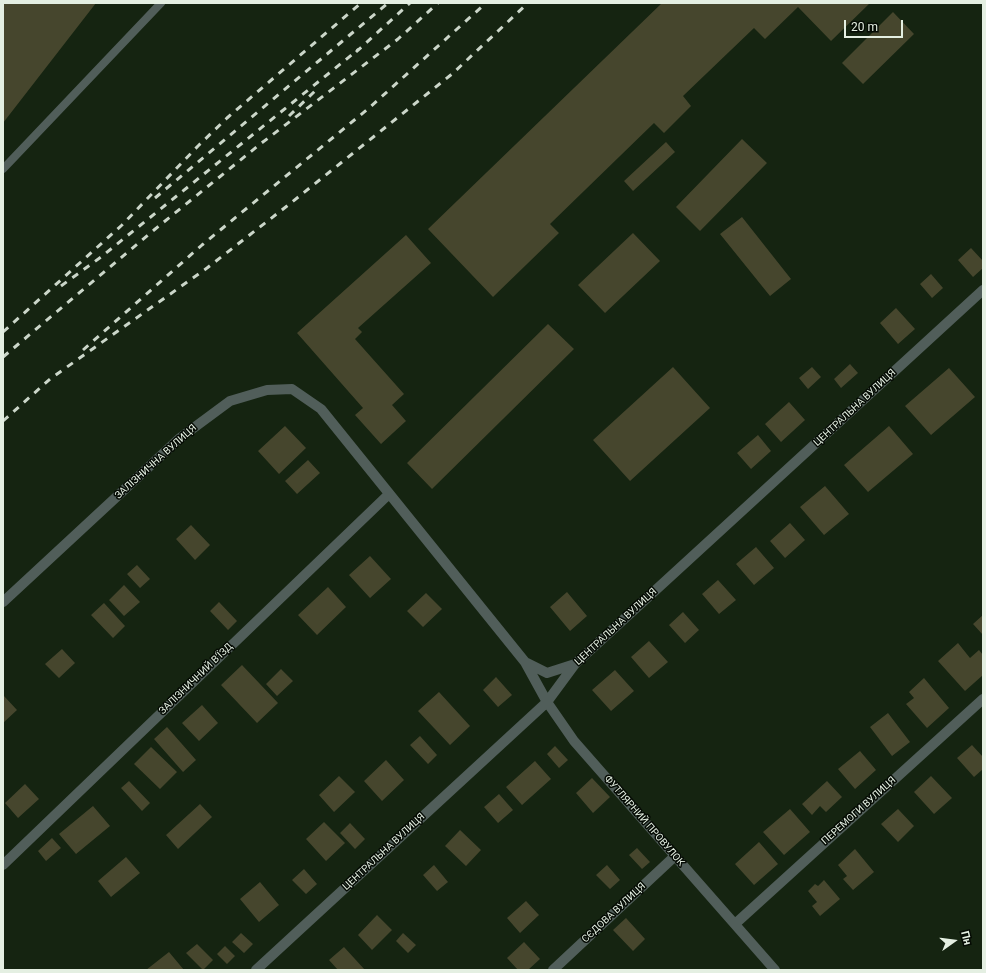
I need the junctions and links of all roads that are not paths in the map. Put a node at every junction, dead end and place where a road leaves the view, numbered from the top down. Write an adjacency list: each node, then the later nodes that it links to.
1 (161, 3): 2 (lane)
2 (3, 169)
3 (983, 290): 7 (street, ЦЕНТРАЛЬНА ВУЛИЦЯ)
4 (389, 494): 5 (street, ЗАЛІЗНИЧНА ВУЛИЦЯ); 6 (street, ЗАЛІЗНИЧНА ВУЛИЦЯ); 11 (street, ЗАЛІЗНИЧНИЙ В’ЇЗД)
5 (3, 602)
6 (525, 662): 7 (street); 9 (street, ФУТЛЯРНИЙ ПРОВУЛОК)
7 (575, 664): 9 (street, ЦЕНТРАЛЬНА ВУЛИЦЯ)
8 (983, 698): 12 (street, ПЕРЕМОГИ ВУЛИЦЯ)
9 (547, 702): 10 (street, ФУТЛЯРНИЙ ПРОВУЛОК); 13 (street, ЦЕНТРАЛЬНА ВУЛИЦЯ)
10 (675, 856): 12 (street, ФУТЛЯРНИЙ ПРОВУЛОК); 14 (street, СЄДОВА ВУЛИЦЯ)
11 (3, 865)
12 (735, 924): 15 (street, ФУТЛЯРНИЙ ПРОВУЛОК)
13 (256, 970)
14 (553, 970)
15 (775, 970)

